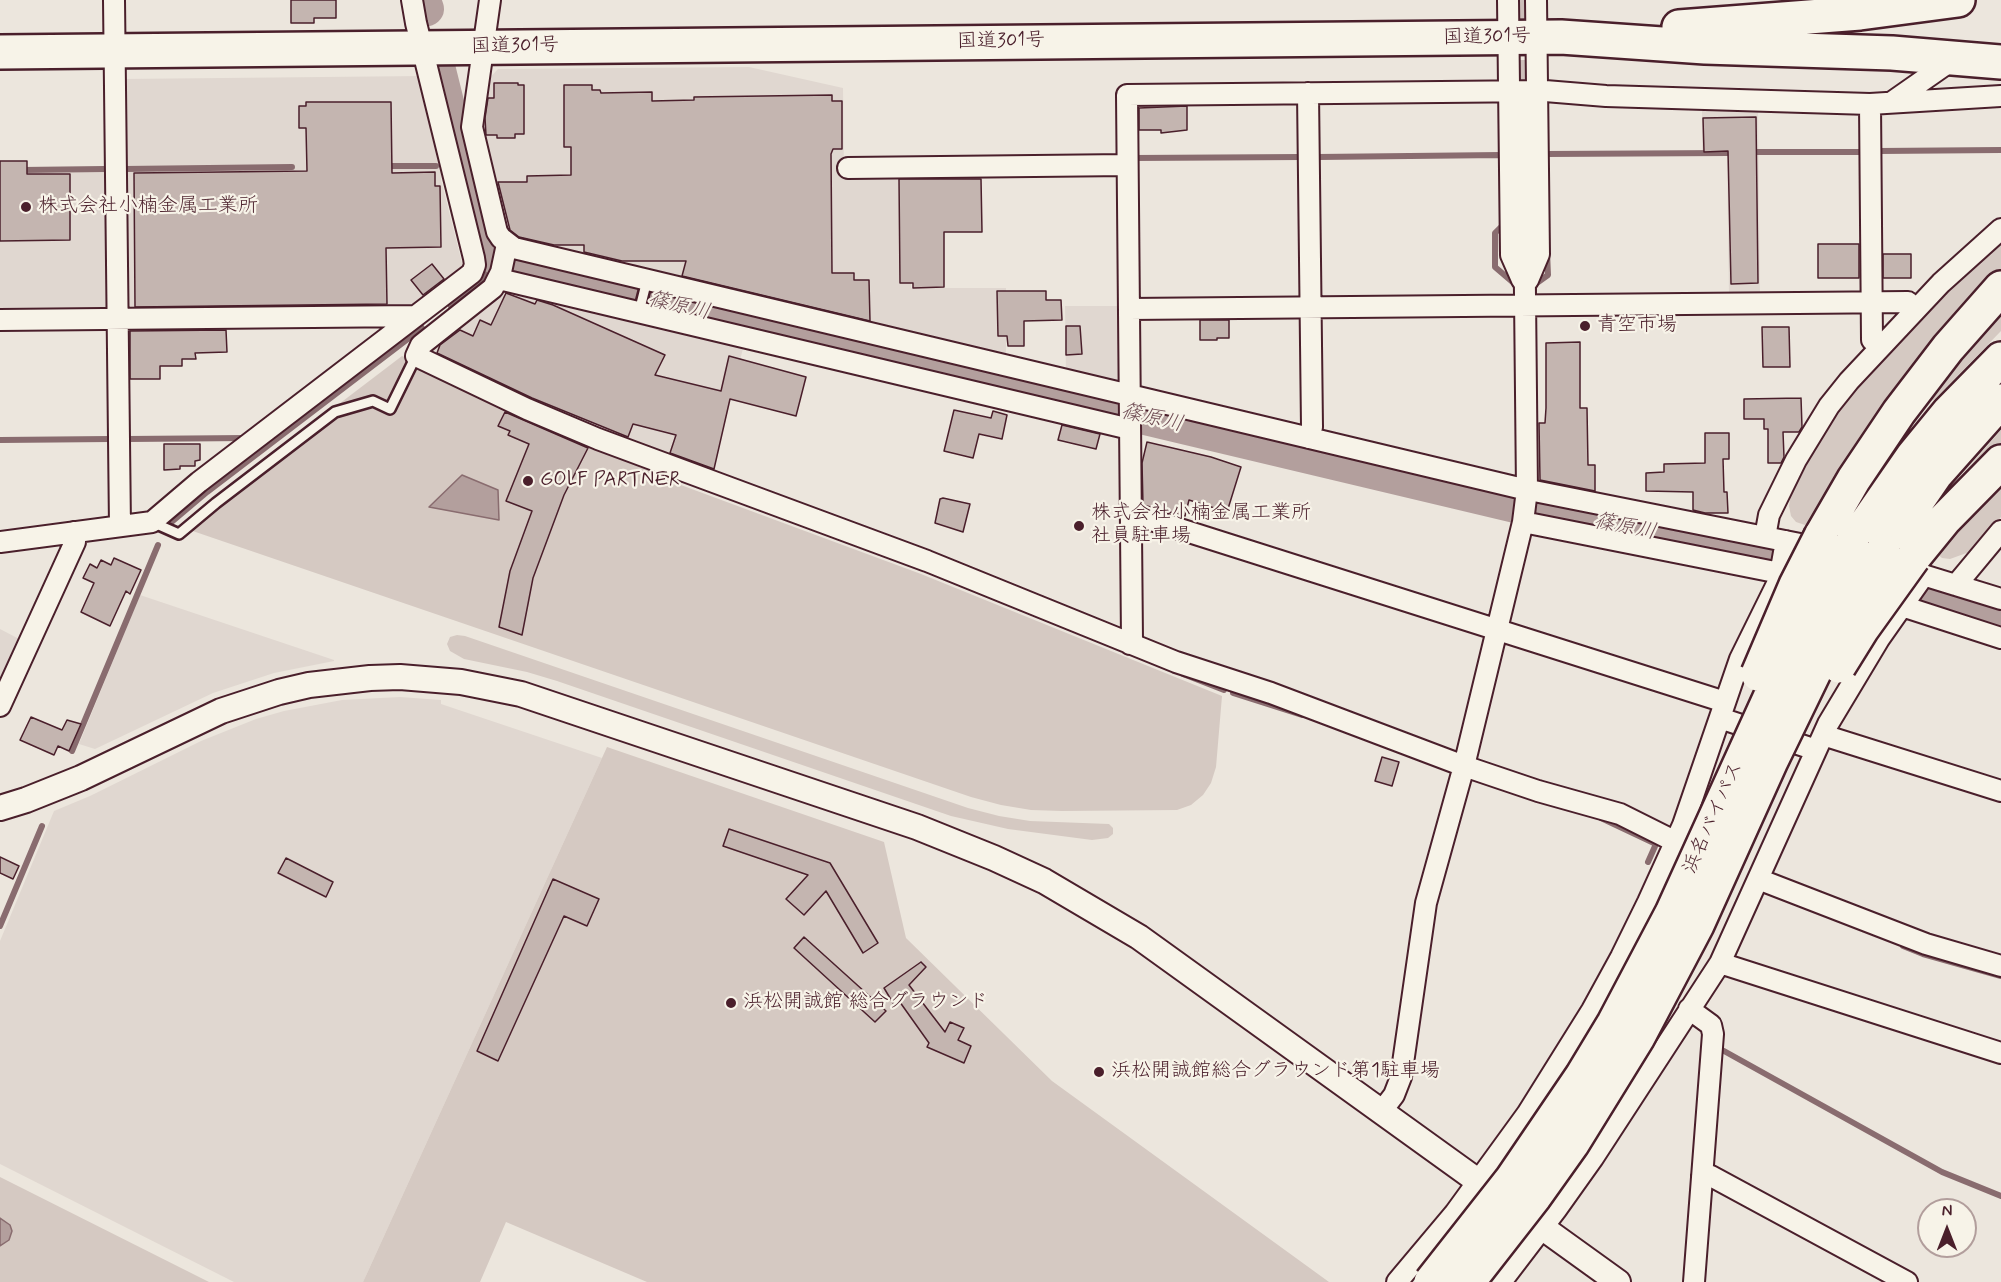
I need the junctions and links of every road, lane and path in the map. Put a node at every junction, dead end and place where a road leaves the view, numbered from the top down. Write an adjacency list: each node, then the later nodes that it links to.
1 (114, 0): 11 (street)
2 (412, 0): 10 (street)
3 (490, 0): 9 (street)
4 (1508, 0): 8 (street)
5 (1536, 0): 8 (street)
6 (1958, 0): 7 (highway)
7 (1873, 6): 8 (highway)
8 (1535, 37): 9 (highway, 国道301号); 13 (highway, 国道301号); 16 (street); 16 (street)
9 (483, 47): 10 (highway, 国道301号); 23 (street)
10 (422, 48): 11 (highway, 国道301号); 32 (street)
11 (114, 51): 12 (highway, 国道301号); 33 (street)
12 (0, 52)
13 (1955, 58): 14 (highway, 国道301号); 18 (street)
14 (2001, 62)
15 (1308, 93): 16 (street); 20 (street); 28 (street)
16 (1523, 94): 19 (street); 26 (street)
17 (2001, 96): 18 (street)
18 (1892, 102): 19 (street)
19 (1870, 104): 27 (street)
20 (1127, 165): 21 (street); 29 (street)
21 (848, 168)
22 (2001, 229): 30 (street)
23 (503, 263): 24 (street); 31 (street); 35 (street)
24 (646, 285): 31 (lane); 39 (street)
25 (2001, 288): 54 (highway)
26 (1525, 297): 27 (street); 28 (street); 44 (street)
27 (1872, 302): 30 (street); 36 (street)
28 (1311, 308): 29 (street); 42 (street)
29 (1129, 309): 39 (street)
30 (1916, 309): 36 (street)
31 (640, 310): 41 (street)
32 (423, 311): 33 (street); 35 (street); 47 (street)
33 (117, 319): 34 (street); 48 (street)
34 (0, 320)
35 (445, 327): 37 (street)
36 (1880, 346): 51 (street)
37 (416, 356): 47 (lane); 61 (street)
38 (2001, 359): 54 (highway)
39 (1130, 400): 41 (street); 42 (street)
40 (2001, 401): 54 (highway)
41 (1130, 427): 45 (street)
42 (1309, 438): 44 (street)
43 (2001, 462): 54 (highway)
44 (1527, 494): 46 (street); 51 (street)
45 (1131, 518): 59 (street); 61 (street)
46 (1524, 520): 55 (street); 59 (street)
47 (152, 522): 48 (street)
48 (120, 526): 50 (street)
49 (2001, 531): 56 (street)
50 (74, 532): 52 (street); 62 (street)
51 (1765, 537): 53 (street)
52 (0, 542)
53 (1786, 545): 54 (street); 55 (street)
54 (1885, 558): 56 (street); 58 (street); 68 (highway, bridge); 68 (highway, bridge)
55 (1778, 577): 58 (street); 63 (street)
56 (1956, 585): 57 (street)
57 (2001, 599)
58 (1900, 609): 60 (street); 64 (street)
59 (1497, 630): 63 (street); 65 (street)
60 (2001, 638)
61 (1130, 644): 65 (street)
62 (0, 706)
63 (1723, 710): 64 (street); 68 (street)
64 (1820, 743): 66 (street); 70 (street)
65 (1464, 766): 68 (street); 76 (street)
66 (2001, 791)
67 (0, 808): 76 (street)
68 (1705, 841): 69 (street); 81 (highway, 浜名バイパス, bridge); 82 (highway, 浜名バイパス, bridge)
69 (1667, 861): 71 (street); 78 (street)
70 (1758, 879): 71 (street); 73 (street)
71 (1750, 897): 72 (street)
72 (1720, 963): 74 (street); 75 (street)
73 (2001, 966)
74 (1689, 1009): 77 (street); 79 (street)
75 (2001, 1053)
76 (1381, 1112): 78 (street)
77 (1702, 1176): 85 (street); 86 (street)
78 (1478, 1182): 79 (street); 80 (street)
79 (1542, 1228): 83 (street); 84 (street)
80 (1397, 1282)
81 (1431, 1282)
82 (1468, 1282)
83 (1501, 1282)
84 (1618, 1282)
85 (1694, 1282)
86 (1907, 1282)

